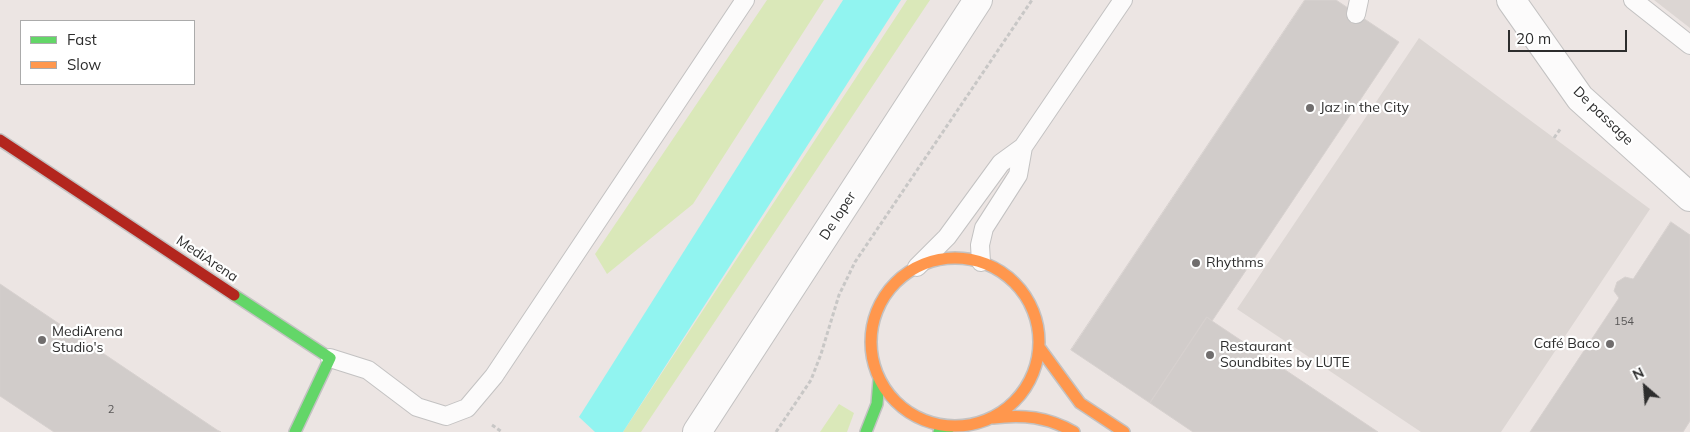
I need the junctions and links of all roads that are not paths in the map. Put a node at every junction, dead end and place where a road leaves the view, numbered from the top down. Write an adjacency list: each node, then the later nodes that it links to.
1 (744, 0): 13 (lane)
2 (978, 0): 18 (street, De loper)
3 (1123, 0): 8 (lane)
4 (1511, 0): 9 (street, De passage)
5 (1633, 0): 6 (lane)
6 (1690, 45)
7 (0, 140): 13 (main road, MediArena)
8 (1023, 148): 10 (lane); 11 (lane)
9 (1690, 197)
10 (981, 262): 11 (main road); 12 (main road)
11 (917, 267): 14 (main road)
12 (1039, 347): 15 (main road); 22 (main road)
13 (330, 358): 17 (main road)
14 (879, 380): 16 (main road); 19 (main road)
15 (993, 418): 16 (main road); 21 (main road)
16 (950, 427): 20 (main road)
17 (295, 432)
18 (697, 432)
19 (866, 432)
20 (939, 432)
21 (1074, 432)
22 (1124, 432)

